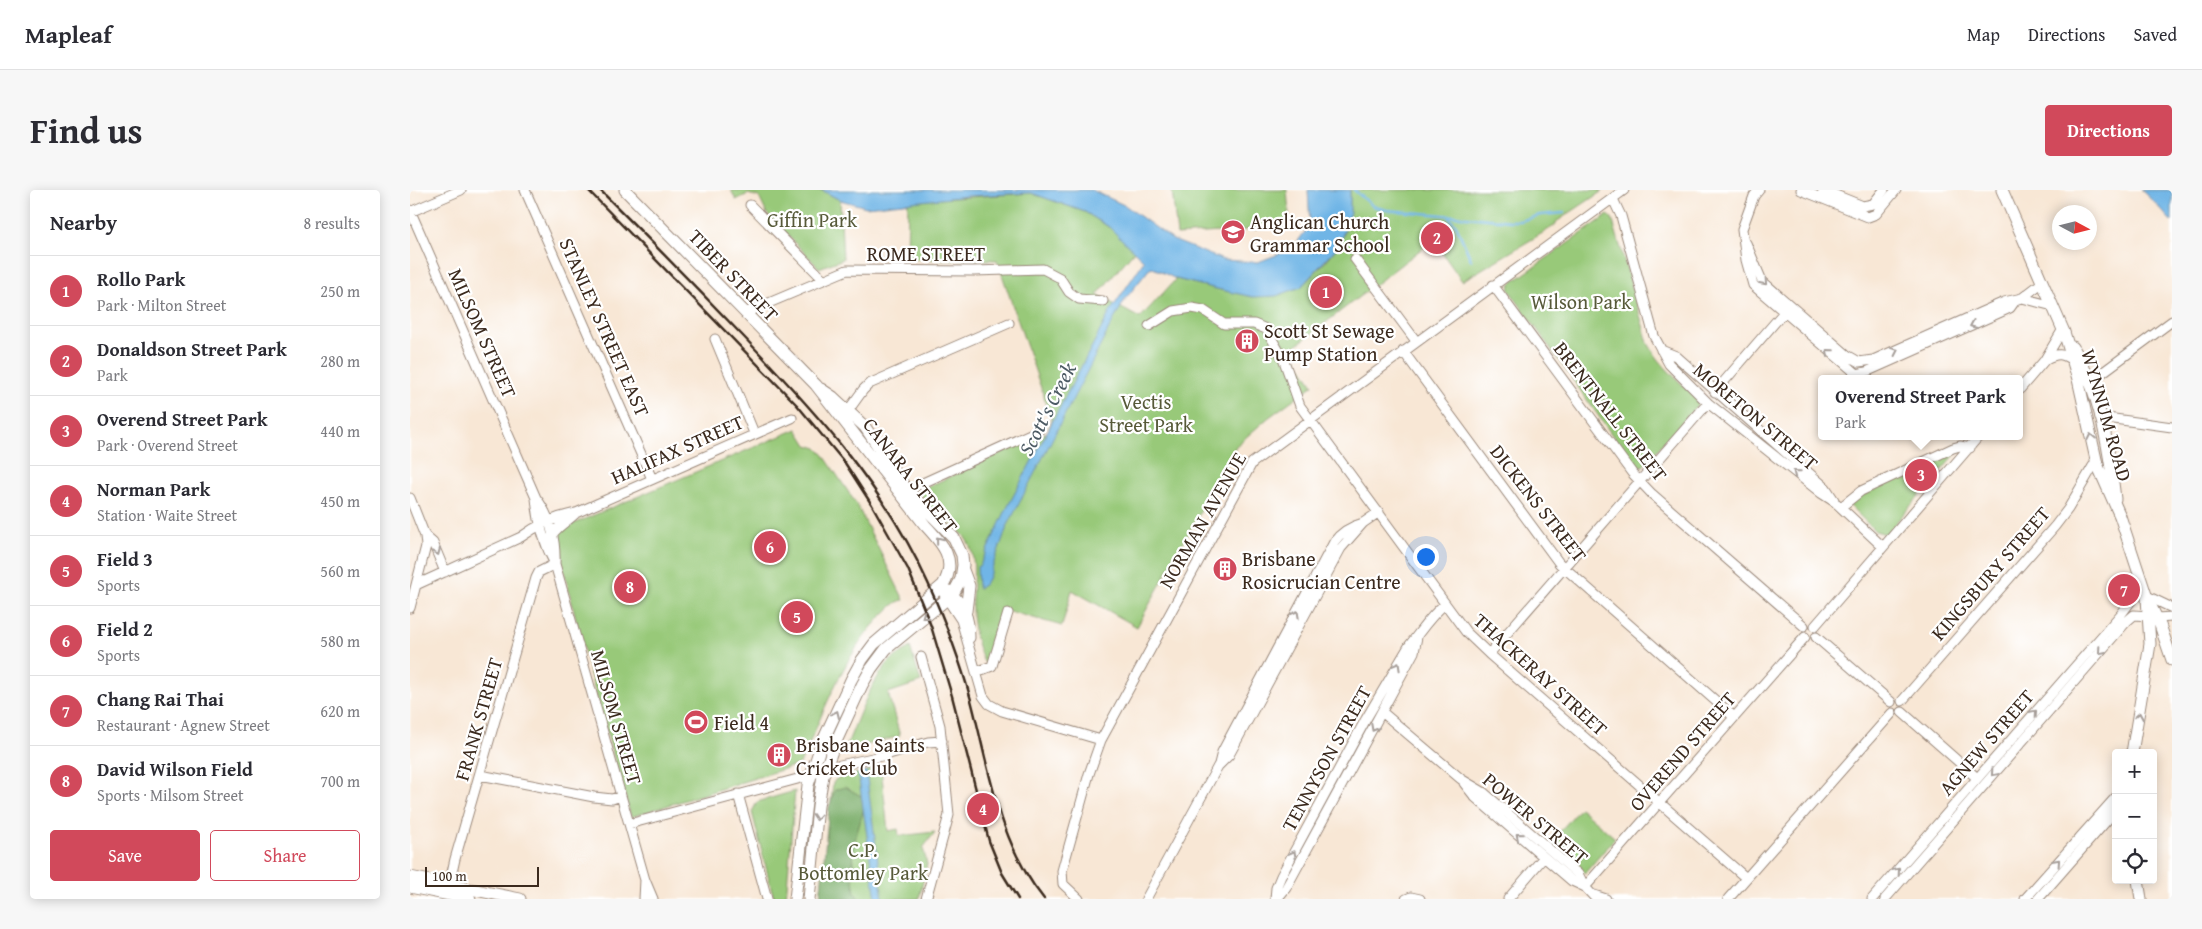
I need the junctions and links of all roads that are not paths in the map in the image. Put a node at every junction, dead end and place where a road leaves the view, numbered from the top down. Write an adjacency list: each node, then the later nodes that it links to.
1 (461, 190): 13 (street)
2 (525, 190): 50 (street, STANLEY STREET EAST)
3 (625, 190): 23 (main road, TIBER STREET)
4 (1624, 190): 11 (street, NORMAN AVENUE)
5 (1801, 190): 8 (street)
6 (1823, 190): 7 (street)
7 (1884, 190)
8 (1896, 190)
9 (2002, 190): 17 (main road, WYNNUM ROAD)
10 (1755, 192): 14 (street)
11 (1613, 199): 18 (street, NORMAN AVENUE); 31 (street, MORETON STREET)
12 (750, 205): 16 (street)
13 (410, 212): 58 (street, MILSOM STREET)
14 (1743, 238): 19 (street, one-way to 19); 22 (street)
15 (1355, 259): 29 (street)
16 (823, 279): 20 (street, ROME STREET); 23 (street, ROME STREET)
17 (2042, 281): 19 (street); 21 (main road, WYNNUM ROAD)
18 (1494, 286): 29 (street, NORMAN AVENUE); 51 (street, BRENTNALL STREET)
19 (2018, 300): 21 (street); 22 (street, one-way to 22)
20 (1103, 301)
21 (2053, 306): 27 (main road, WYNNUM ROAD)
22 (1784, 312): 36 (street)
23 (745, 313): 39 (main road, TIBER STREET)
24 (2172, 320): 34 (street)
25 (1009, 324): 39 (street)
26 (1149, 326): 42 (street, THACKERAY STREET)
27 (2064, 331): 32 (street); 33 (main road, WYNNUM ROAD); 34 (main road, WYNNUM ROAD)
28 (715, 339): 45 (street)
29 (1416, 341): 30 (street, NORMAN AVENUE)
30 (1403, 350): 42 (street, NORMAN AVENUE); 62 (street, DICKENS STREET)
31 (1661, 350): 36 (street, MORETON STREET); 38 (street, MORETON STREET)
32 (2044, 361): 33 (street); 35 (street)
33 (2073, 361): 37 (main road, WYNNUM ROAD)
34 (2091, 380): 37 (main road); 40 (main road, WYNNUM ROAD)
35 (2023, 386)
36 (1714, 392): 54 (street, MORETON STREET)
37 (2083, 401): 49 (main road, WYNNUM ROAD, one-way to 37)
38 (1708, 404): 51 (street); 54 (street, MORETON STREET, one-way to 38)
39 (845, 415): 52 (main road, CANARA STREET)
40 (2100, 417): 43 (street); 47 (main road, WYNNUM ROAD)
41 (792, 418): 45 (street, HALIFAX STREET)
42 (1310, 418): 56 (street, THACKERAY STREET); 95 (street, NORMAN AVENUE)
43 (2172, 427)
44 (1039, 430): 52 (street)
45 (754, 433): 50 (street, HALIFAX STREET)
46 (1976, 440): 48 (street)
47 (2105, 444): 49 (main road); 55 (main road, WYNNUM ROAD)
48 (1970, 448): 54 (street); 60 (street)
49 (2097, 464): 55 (main road, WYNNUM ROAD); 89 (street, KINGSBURY STREET)
50 (652, 479): 57 (street, HALIFAX STREET)
51 (1640, 481): 62 (street); 78 (street, BRENTNALL STREET)
52 (904, 492): 63 (main road, CANARA STREET); 66 (main road, CANARA STREET, one-way to 52)
53 (410, 498): 59 (street)
54 (1838, 504): 60 (street, MORETON STREET)
55 (2116, 508): 67 (main road, WYNNUM ROAD)
56 (1379, 512): 69 (street, THACKERAY STREET); 128 (street)
57 (576, 513): 58 (street, HALIFAX STREET); 58 (street, HALIFAX STREET)
58 (547, 529): 61 (street, MILSOM STREET); 64 (street, HALIFAX STREET)
59 (425, 536): 64 (street, one-way to 64); 65 (street)
60 (1883, 547): 79 (street)
61 (555, 564): 99 (street, FRANK STREET); 104 (street, MILSOM STREET)
62 (1564, 567): 84 (street); 94 (street, DICKENS STREET)
63 (963, 570): 68 (main road); 73 (main road, CANARA STREET)
64 (445, 572): 65 (street, HALIFAX STREET)
65 (416, 585): 70 (street)
66 (942, 586): 68 (street); 100 (main road, one-way to 66)
67 (2145, 593): 71 (street, AGNEW STREET); 72 (street); 77 (main road, WYNNUM ROAD)
68 (951, 596): 73 (street); 83 (street); 98 (main road, one-way to 98)
69 (1444, 604): 82 (street, TENNYSON STREET); 84 (street, THACKERAY STREET)
70 (410, 608)
71 (2126, 608): 75 (street); 101 (street, AGNEW STREET, one-way to 71)
72 (2172, 608)
73 (966, 612): 83 (street)
74 (1008, 613): 88 (street)
75 (2132, 616): 77 (street); 136 (street, AGNEW STREET, one-way to 136)
76 (2172, 616): 77 (street)
77 (2153, 617): 86 (main road, WYNNUM ROAD); 87 (main road)
78 (1804, 626): 79 (street); 80 (street)
79 (1815, 626): 81 (street)
80 (1805, 637): 81 (street); 94 (street, OVEREND STREET)
81 (1816, 637): 90 (street)
82 (1417, 638): 91 (street, TENNYSON STREET); 129 (street, TENNYSON STREET, one-way to 82)
83 (970, 646): 88 (street)
84 (1488, 654): 106 (street, THACKERAY STREET)
85 (921, 656): 96 (street)
86 (2172, 661): 87 (main road)
87 (2147, 666): 97 (main road, one-way to 87)
88 (976, 672): 95 (street)
89 (1902, 701): 90 (street); 92 (street)
90 (1891, 702): 93 (street)
91 (1382, 712): 102 (street, POWER STREET); 129 (street, TENNYSON STREET, one-way to 129)
92 (1902, 712): 93 (street); 101 (street)
93 (1892, 713): 111 (street)
94 (1734, 717): 106 (street, OVEREND STREET)
95 (1101, 740): 127 (street, NORMAN AVENUE)
96 (942, 741): 98 (street); 126 (street)
97 (2133, 749)
98 (825, 769): 100 (street); 125 (main road, one-way to 125)
99 (480, 775): 104 (street); 116 (street, FRANK STREET)
100 (810, 775): 103 (street); 124 (main road)
101 (1977, 778): 135 (street, AGNEW STREET, one-way to 101)
102 (1461, 779): 109 (street, POWER STREET, one-way to 102); 115 (street, POWER STREET)
103 (738, 794): 108 (street); 123 (street)
104 (621, 796): 108 (street, MILSOM STREET)
105 (2112, 801): 137 (street, one-way to 105)
106 (1660, 803): 111 (street, THACKERAY STREET); 115 (street, OVEREND STREET)
107 (2112, 815): 138 (street)
108 (629, 824): 112 (street, MILSOM STREET)
109 (1544, 858): 115 (street, POWER STREET); 132 (street)
110 (410, 877): 117 (main road)
111 (1746, 878): 134 (street)
112 (645, 880): 121 (street, MILSOM STREET); 122 (street, MILSOM STREET)
113 (2139, 884): 139 (main road)
114 (410, 887): 117 (main road)
115 (1585, 887): 118 (street, POWER STREET)
116 (448, 890): 117 (main road); 119 (main road); 120 (main road)
117 (434, 891)
118 (1595, 897): 133 (street, POWER STREET)
119 (470, 899)
120 (520, 899)
121 (644, 899)
122 (654, 899)
123 (767, 899)
124 (796, 899)
125 (809, 899)
126 (926, 899)
127 (1079, 899)
128 (1146, 899)
129 (1276, 899)
130 (1406, 899): 131 (street)
131 (1420, 899)
132 (1508, 899)
133 (1606, 899)
134 (1728, 899)
135 (1872, 899)
136 (1885, 899)
137 (2025, 899)
138 (2038, 899)
139 (2141, 899)

